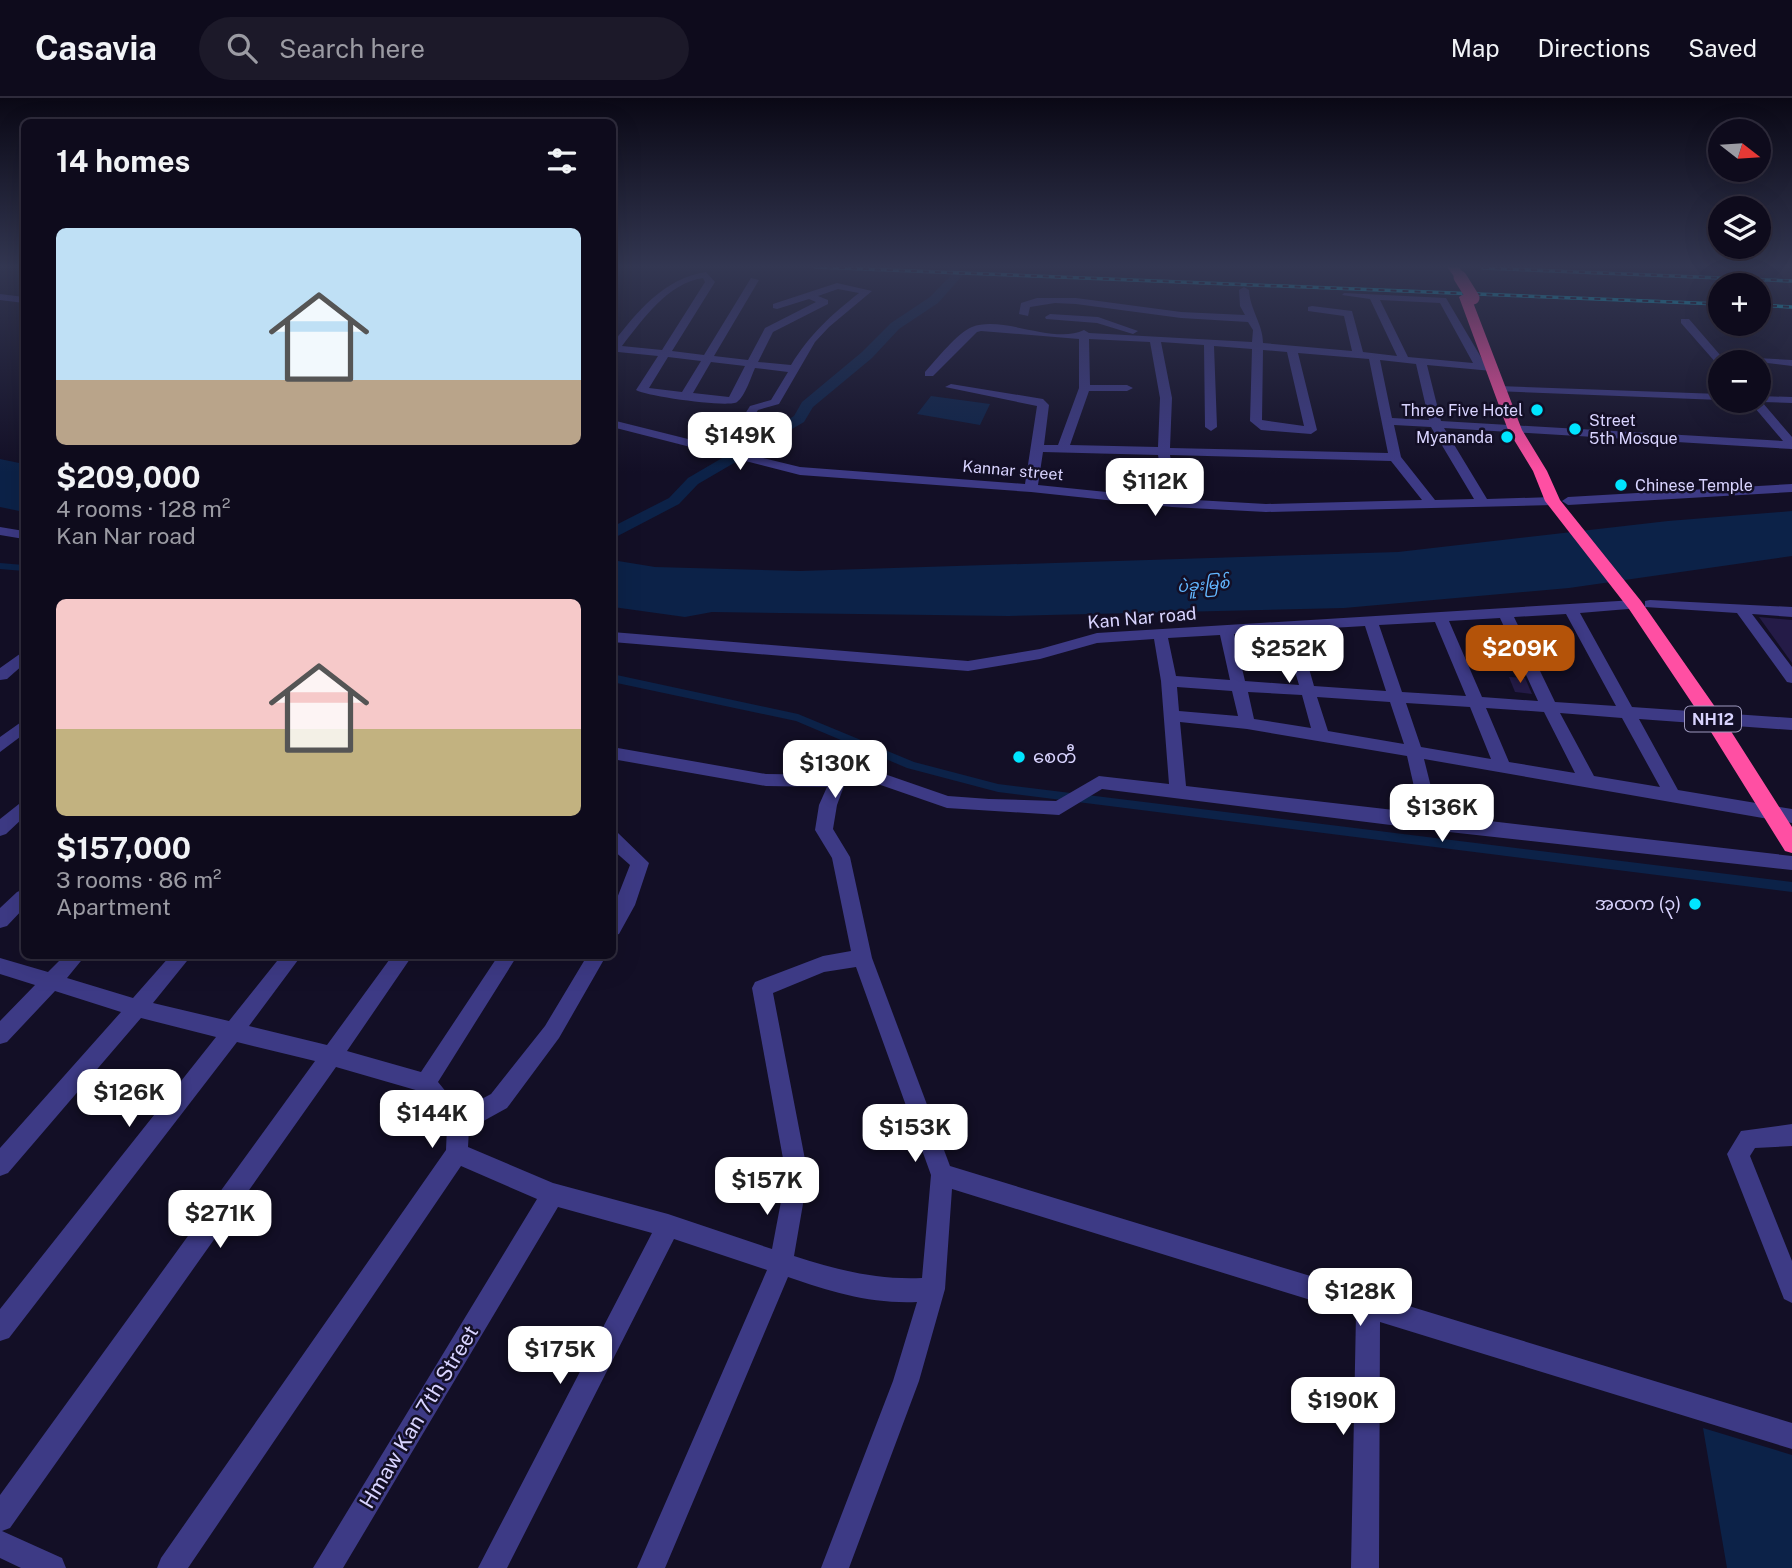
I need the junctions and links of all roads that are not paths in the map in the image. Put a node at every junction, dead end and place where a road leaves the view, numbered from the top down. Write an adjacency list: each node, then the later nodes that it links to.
1 (677, 336): 22 (street)
2 (721, 336): 24 (street)
3 (766, 336): 30 (street)
4 (817, 336): 32 (street)
5 (967, 336): 33 (street)
6 (1084, 336): 35 (street)
7 (1127, 336): 16 (street)
8 (1146, 336): 16 (street)
9 (1258, 336): 18 (street)
10 (1354, 336): 23 (street)
11 (1393, 336): 26 (street)
12 (1466, 336): 31 (street)
13 (1479, 336): 31 (highway, NH12)
14 (1489, 336): 37 (highway, NH12)
15 (1698, 336): 21 (street)
16 (1150, 337): 17 (street); 53 (street)
17 (1209, 344): 18 (street); 46 (street)
18 (1257, 347): 20 (street); 47 (street)
19 (616, 350): 22 (street)
20 (1292, 350): 23 (street); 47 (street)
21 (1710, 350)
22 (666, 354): 24 (street); 38 (street)
23 (1359, 356): 25 (street)
24 (708, 358): 30 (street); 38 (street)
25 (1374, 358): 26 (street); 43 (street)
26 (1405, 360): 27 (street)
27 (1421, 362): 31 (street); 45 (street)
28 (1771, 362): 29 (street)
29 (1792, 363)
30 (750, 365): 32 (street); 38 (street)
31 (1486, 368): 37 (highway, NH12)
32 (793, 369): 52 (street)
33 (929, 374)
34 (951, 387): 50 (street)
35 (1085, 388): 36 (street); 51 (street)
36 (1127, 388)
37 (1503, 389): 39 (street); 48 (highway, NH12)
38 (685, 397)
39 (1708, 397)
40 (1771, 400): 41 (street)
41 (1792, 400)
42 (1767, 413): 49 (street)
43 (1385, 421): 45 (street); 55 (street)
44 (616, 424): 52 (street, Kannar street)
45 (1436, 425): 48 (street); 59 (street)
46 (1211, 426)
47 (1311, 430): 54 (street)
48 (1521, 430): 49 (street); 61 (highway, NH12)
49 (1792, 445)
50 (1038, 448): 51 (street); 56 (street)
51 (1063, 448): 53 (street)
52 (722, 451): 56 (street, Kannar street)
53 (1164, 453): 54 (street); 58 (street)
54 (1322, 456): 55 (street)
55 (1395, 457): 60 (street)
56 (1031, 488): 58 (street, Kannar street)
57 (1792, 488): 61 (street, Kannar street)
58 (1172, 503): 60 (street, Kannar street)
59 (1483, 503): 60 (street, Kannar street); 61 (street, Kannar street)
60 (1431, 504)
61 (1563, 505): 64 (highway, NH12)
62 (0, 531): 63 (street)
63 (21, 534)
64 (1640, 601): 65 (street, Kan Nar road); 66 (street, Kan Nar road); 86 (highway, NH12)
65 (1570, 608): 67 (street, Kan Nar road); 84 (street)
66 (1741, 609): 68 (street, Kan Nar road); 77 (street)
67 (1504, 612): 69 (street, Kan Nar road); 83 (street)
68 (1792, 612)
69 (1440, 616): 70 (street, Kan Nar road); 82 (street)
70 (1370, 621): 71 (street, Kan Nar road); 81 (street)
71 (1289, 626): 72 (street, Kan Nar road); 80 (street)
72 (1226, 630): 73 (street, Kan Nar road); 79 (street)
73 (1160, 634): 74 (street, Kan Nar road); 78 (street)
74 (616, 637)
75 (21, 659): 76 (street)
76 (1, 676)
77 (1792, 678)
78 (1169, 681): 79 (street); 85 (street)
79 (1240, 684): 80 (street); 87 (street)
80 (1310, 689): 81 (street); 90 (street)
81 (1394, 695): 82 (street); 92 (street)
82 (1477, 702): 83 (street); 94 (street)
83 (1549, 707): 84 (street); 96 (street)
84 (1627, 713): 86 (street); 98 (street)
85 (1172, 716): 87 (street); 97 (street)
86 (1720, 719): 88 (street); 100 (highway, NH12)
87 (1247, 723): 90 (street)
88 (1792, 724)
89 (21, 728): 91 (street)
90 (1321, 735): 92 (street)
91 (0, 746)
92 (1413, 750): 94 (street); 101 (street)
93 (616, 754): 95 (street)
94 (1502, 765): 96 (street)
95 (838, 781): 97 (street); 109 (street)
96 (1589, 783): 98 (street)
97 (1178, 792): 101 (street)
98 (1673, 796): 100 (street)
99 (21, 810): 102 (street)
100 (1787, 816): 104 (highway, NH12)
101 (1431, 823): 105 (street)
102 (0, 829)
103 (616, 842): 108 (street)
104 (1792, 845)
105 (1792, 863)
106 (21, 900): 107 (street)
107 (0, 920)
108 (616, 921)
109 (862, 958): 127 (street); 130 (street)
110 (73, 959): 117 (street)
111 (179, 959): 118 (street)
112 (290, 959): 119 (street)
113 (401, 959): 121 (street)
114 (506, 959): 122 (street)
115 (595, 959): 123 (street)
116 (0, 967): 117 (street)
117 (51, 981): 118 (street); 120 (street)
118 (137, 1008): 119 (street); 126 (street)
119 (232, 1032): 121 (street); 134 (street)
120 (0, 1035)
121 (332, 1056): 122 (street); 136 (street)
122 (426, 1083): 123 (street)
123 (458, 1123): 125 (street)
124 (1792, 1136): 132 (street)
125 (457, 1153): 128 (street); 139 (street)
126 (0, 1165)
127 (942, 1175): 131 (street); 133 (street)
128 (553, 1194): 129 (street); 140 (street, Hmaw Kan 7th Street)
129 (668, 1226): 130 (street); 141 (street)
130 (781, 1265): 131 (street); 142 (street)
131 (933, 1289): 143 (street)
132 (1792, 1291)
133 (1367, 1307): 135 (street); 144 (street)
134 (0, 1329)
135 (1792, 1436)
136 (0, 1518)
137 (0, 1544): 138 (street)
138 (52, 1568)
139 (171, 1568)
140 (327, 1568)
141 (492, 1568)
142 (651, 1568)
143 (835, 1568)
144 (1365, 1568)

